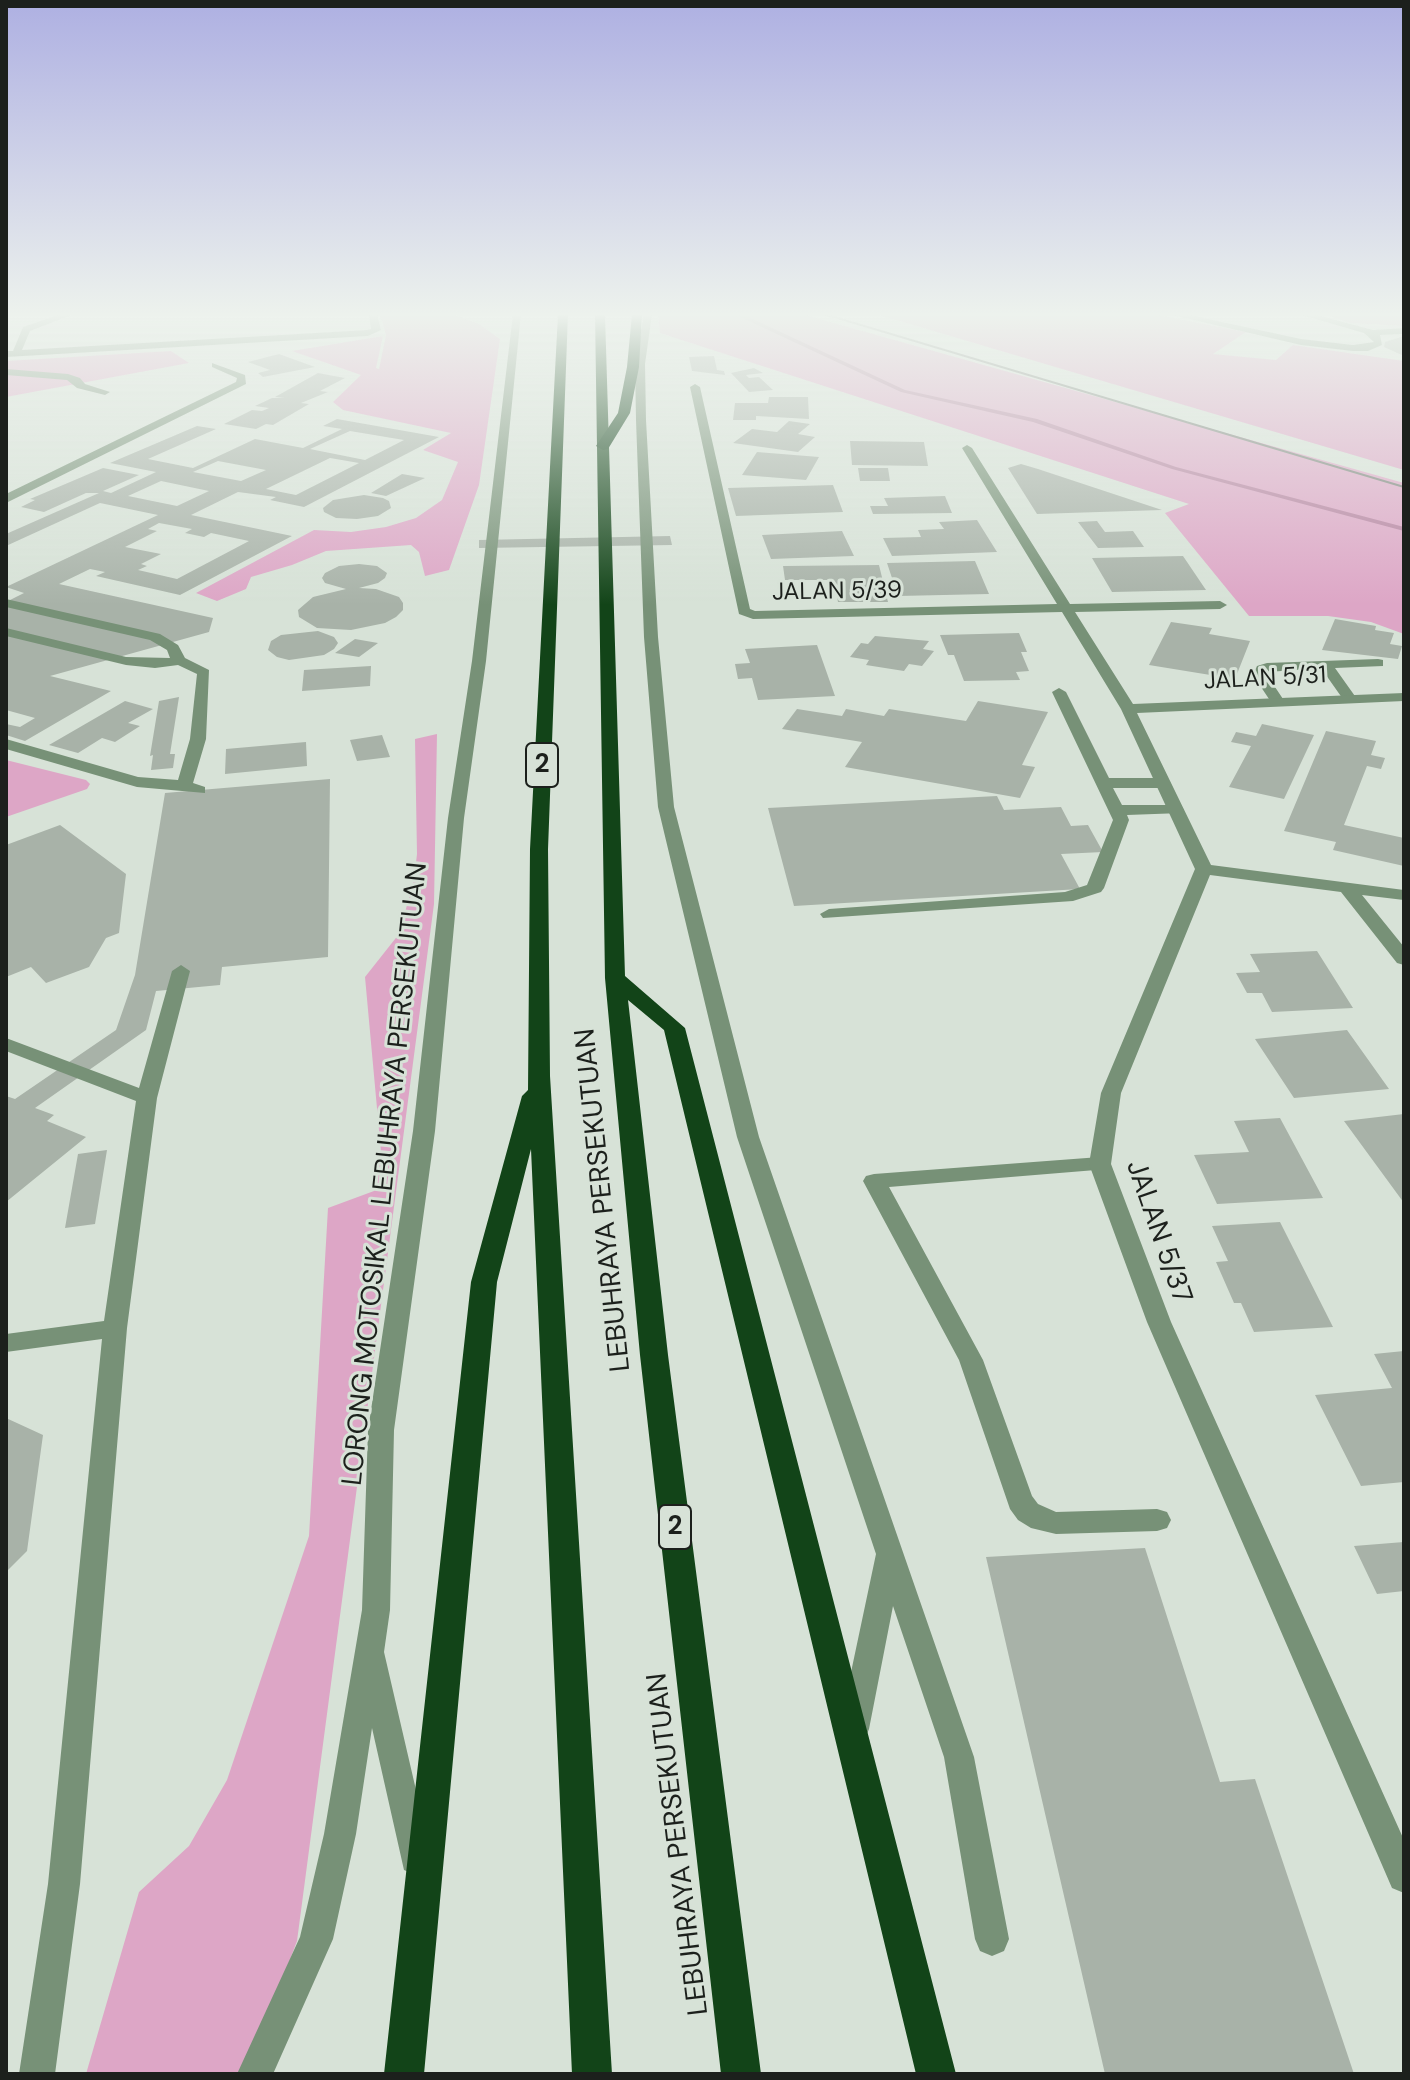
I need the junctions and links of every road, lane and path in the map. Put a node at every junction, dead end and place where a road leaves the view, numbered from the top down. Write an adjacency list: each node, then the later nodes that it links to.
1 (186, 411): 11 (street)
2 (506, 411): 44 (street, LORONG MOTOSIKAL LEBUHRAYA PERSEKUTUAN)
3 (559, 411): 37 (highway, LEBUHRAYA PERSEKUTUAN / 2)
4 (602, 411): 9 (highway, LEBUHRAYA PERSEKUTUAN / 2)
5 (633, 411): 8 (highway)
6 (634, 411): 8 (street)
7 (700, 411): 14 (street, JALAN 5/39)
8 (633, 417): 9 (highway); 43 (street)
9 (603, 446): 35 (highway, LEBUHRAYA PERSEKUTUAN / 2)
10 (967, 448): 14 (street)
11 (6, 499)
12 (6, 603): 16 (street)
13 (1220, 605): 14 (street)
14 (1065, 609): 23 (street)
15 (6, 632): 16 (street)
16 (179, 661): 24 (street)
17 (1378, 663): 18 (street)
18 (1325, 664): 21 (street); 22 (street)
19 (1059, 692): 25 (street)
20 (1404, 697): 21 (street, JALAN 5/31)
21 (1350, 699): 22 (street, JALAN 5/31)
22 (1278, 702): 23 (street, JALAN 5/31)
23 (1128, 709): 26 (street)
24 (6, 744)
25 (1103, 783): 26 (street); 27 (street)
26 (1163, 783): 28 (street)
27 (1117, 810): 28 (street); 32 (street)
28 (1176, 810): 29 (street)
29 (1204, 869): 30 (street); 39 (street, JALAN 5/37)
30 (1347, 888): 31 (street); 33 (street)
31 (1404, 895)
32 (829, 914)
33 (1404, 959)
34 (181, 971): 38 (street)
35 (615, 978): 45 (highway); 53 (highway, LEBUHRAYA PERSEKUTUAN / 2)
36 (6, 1044): 38 (street)
37 (539, 1076): 47 (highway); 52 (highway, LEBUHRAYA PERSEKUTUAN / 2)
38 (147, 1098): 40 (street)
39 (1100, 1164): 42 (street); 46 (street, JALAN 5/37)
40 (115, 1328): 41 (street); 49 (street)
41 (6, 1343)
42 (1157, 1520)
43 (890, 1553): 45 (street); 48 (street)
44 (370, 1649): 47 (street); 50 (street, LORONG MOTOSIKAL LEBUHRAYA PERSEKUTUAN)
45 (852, 1740): 54 (highway)
46 (1404, 1877)
47 (422, 1883): 51 (highway)
48 (992, 1939)
49 (37, 2074)
50 (255, 2074)
51 (404, 2074)
52 (592, 2074)
53 (741, 2074)
54 (936, 2074)

